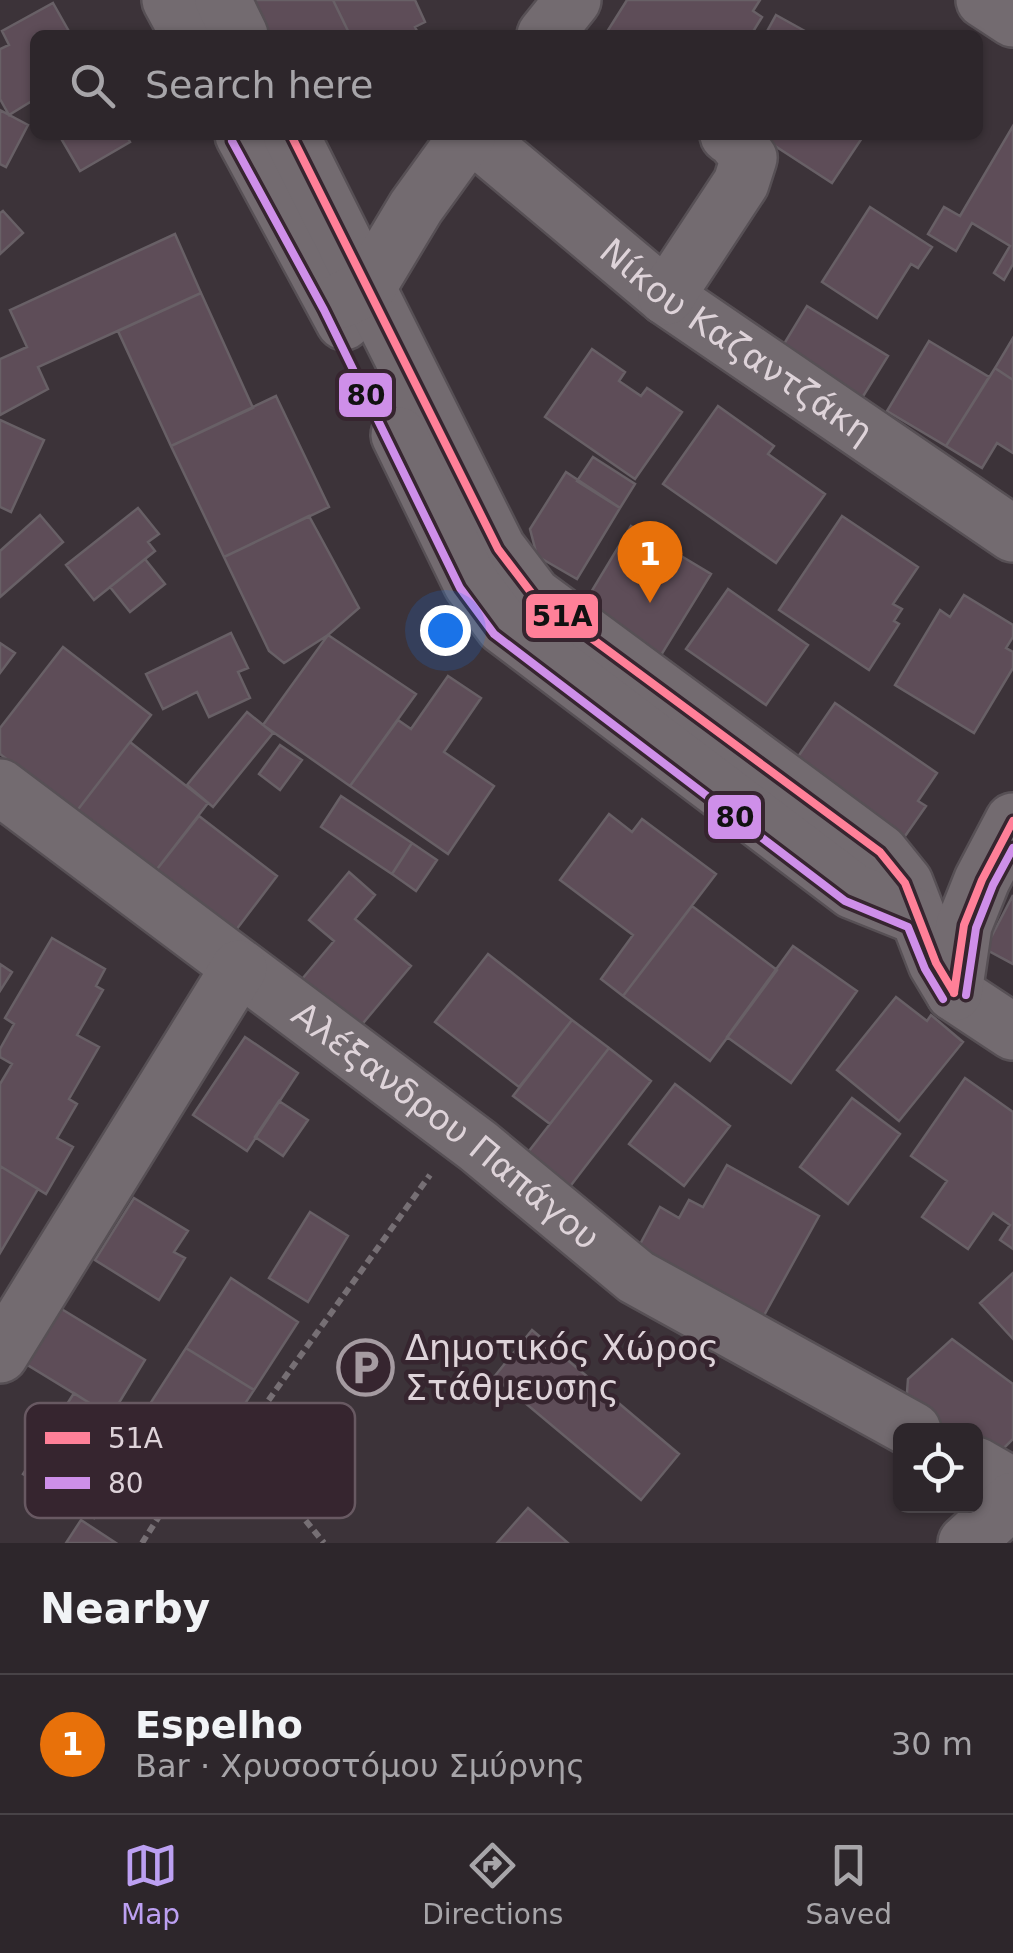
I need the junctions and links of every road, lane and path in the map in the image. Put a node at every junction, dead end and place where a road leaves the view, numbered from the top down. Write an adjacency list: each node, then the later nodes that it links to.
1 (170, 0): 5 (street)
2 (222, 0): 6 (street)
3 (984, 0): 4 (street)
4 (1013, 19)
5 (186, 30)
6 (237, 30)
7 (246, 140): 12 (street)
8 (293, 140): 12 (street)
9 (467, 140): 12 (street)
10 (477, 140): 13 (street, Νίκου Καζαντζάκη)
11 (735, 140): 13 (street)
12 (352, 296): 18 (street)
13 (666, 297): 14 (street, Νίκου Καζαντζάκη)
14 (1013, 534)
15 (0, 787): 17 (street, Αλέξανδρου Παπάγου)
16 (1013, 822): 18 (street)
17 (239, 968): 21 (street); 23 (street, Αλέξανδρου Παπάγου)
18 (954, 992): 19 (street)
19 (1013, 1032)
20 (430, 1174): 22 (path)
21 (0, 1355)
22 (266, 1403)
23 (900, 1423)
24 (983, 1469): 25 (street)
25 (1013, 1486)
26 (1013, 1500): 31 (street)
27 (158, 1518): 29 (path)
28 (304, 1518): 30 (path)
29 (142, 1543)
30 (324, 1543)
31 (966, 1543)

